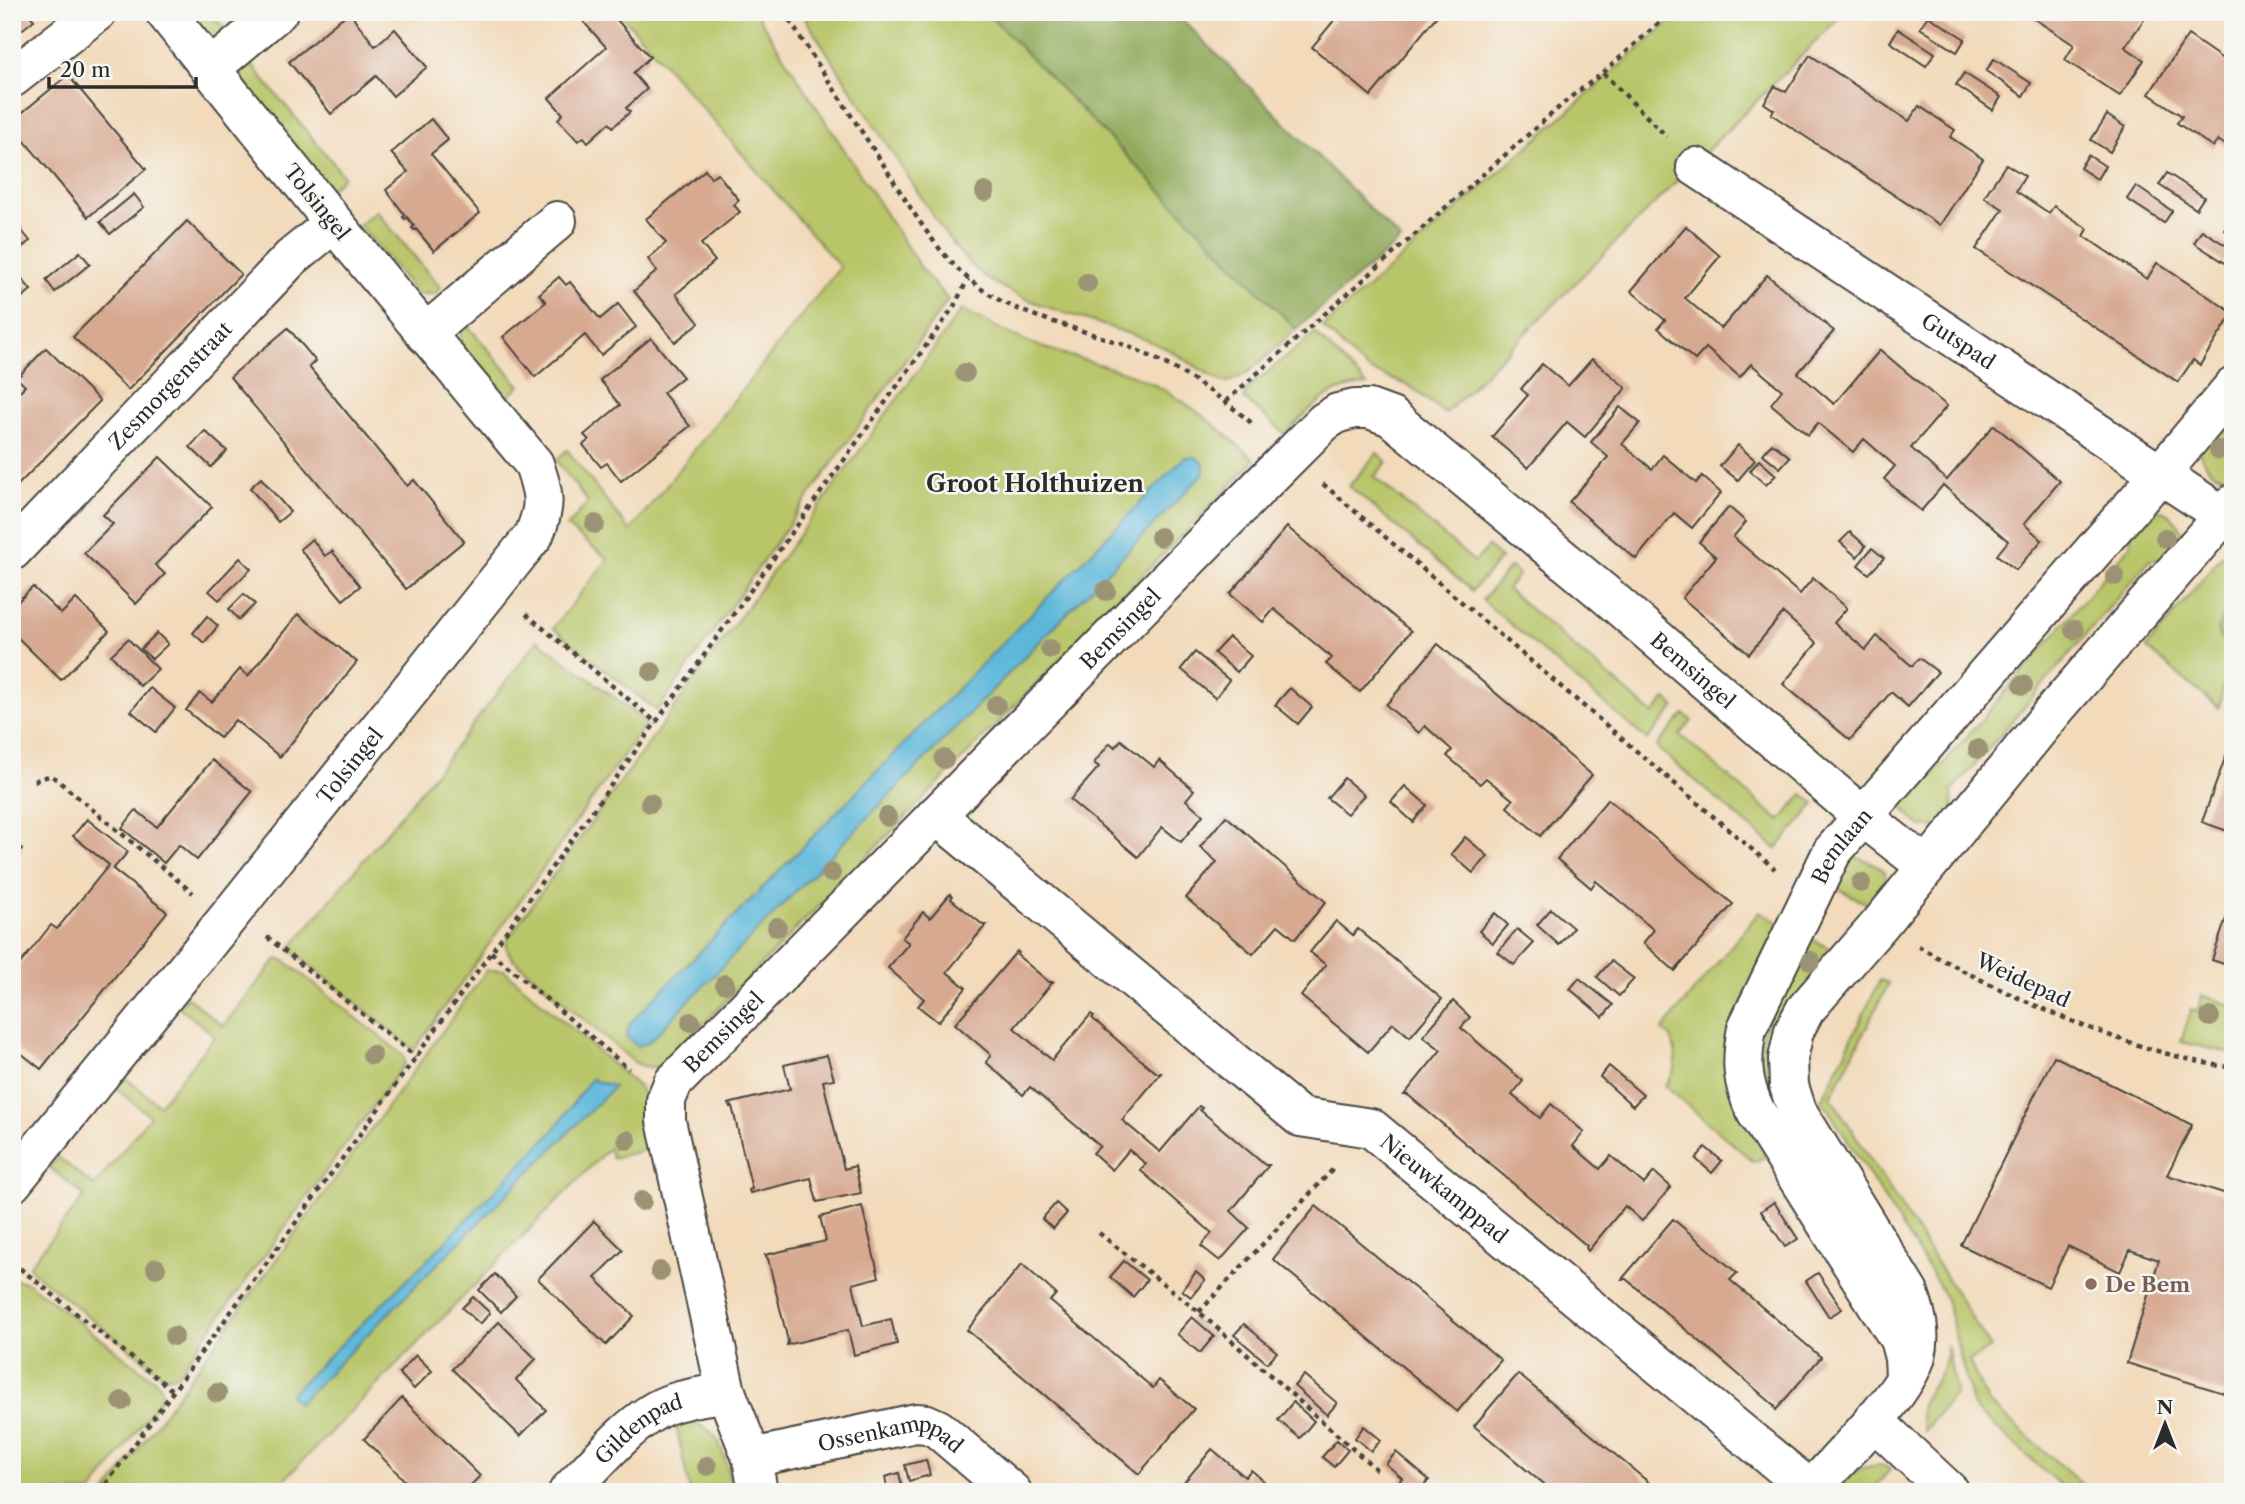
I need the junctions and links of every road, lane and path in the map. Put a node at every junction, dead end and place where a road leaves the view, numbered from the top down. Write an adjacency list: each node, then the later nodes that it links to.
1 (97, 12): 7 (street)
2 (165, 12): 5 (street, Tolsingel)
3 (278, 12): 5 (street)
4 (1671, 12): 6 (path)
5 (210, 69): 10 (street, Tolsingel)
6 (1603, 73): 8 (path); 14 (path)
7 (12, 78)
8 (1696, 167): 15 (street, Gutspad)
9 (557, 221): 12 (street)
10 (334, 223): 12 (street, Tolsingel); 17 (street, Zesmorgenstraat)
11 (968, 279): 19 (path)
12 (425, 334): 18 (street, Tolsingel)
13 (2233, 387): 15 (street, Bemlaan)
14 (1226, 401)
15 (2161, 473): 16 (street, Gutspad); 22 (street, Bemlaan)
16 (2228, 509): 23 (street)
17 (12, 551)
18 (493, 586): 19 (path); 24 (street, Tolsingel)
19 (657, 723): 26 (path)
20 (34, 781): 24 (path)
21 (936, 815): 22 (street, Bemsingel); 29 (street, Bemsingel); 30 (street, Nieuwkamppad)
22 (1862, 816): 23 (street, Bemsingel); 35 (street, Bemlaan)
23 (1926, 866): 25 (street)
24 (230, 915): 27 (path); 31 (street, Tolsingel)
25 (1880, 924): 28 (path, Weidepad); 35 (street)
26 (491, 952): 27 (path); 29 (path)
27 (416, 1057): 36 (path)
28 (2233, 1068)
29 (666, 1100): 37 (street)
30 (1371, 1128): 34 (path); 41 (street, Nieuwkamppad)
31 (12, 1183)
32 (1099, 1233): 34 (path)
33 (12, 1262): 36 (path)
34 (1199, 1312): 39 (path)
35 (1905, 1381): 38 (street)
36 (172, 1390): 42 (path)
37 (726, 1392): 40 (street); 43 (street, Gildenpad)
38 (1873, 1420): 41 (street); 45 (street)
39 (1378, 1471)
40 (755, 1475): 44 (street, Ossenkamppad)
41 (1810, 1491)
42 (100, 1492)
43 (568, 1492)
44 (1012, 1492)
45 (1950, 1492)

